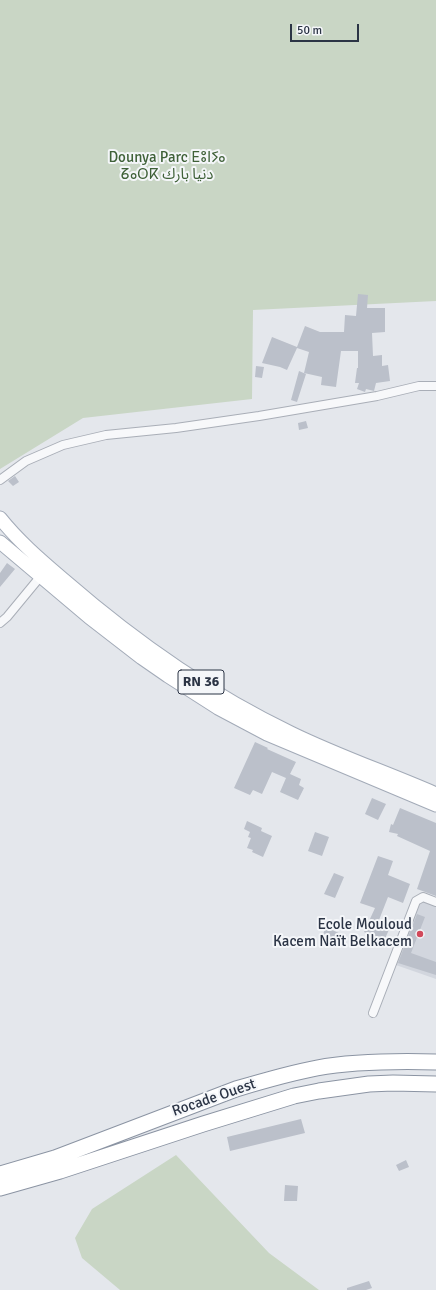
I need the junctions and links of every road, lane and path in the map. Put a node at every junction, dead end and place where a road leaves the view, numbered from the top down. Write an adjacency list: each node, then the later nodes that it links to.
1 (436, 386): 2 (street)
2 (0, 480)
3 (0, 518): 7 (main road, RN 36)
4 (0, 542): 5 (main road, RN 36)
5 (40, 577): 6 (street); 8 (main road, RN 36)
6 (0, 623)
7 (436, 794)
8 (436, 805)
9 (436, 902): 10 (street)
10 (373, 1013)
11 (436, 1062): 13 (highway, Rocade Ouest)
12 (436, 1084): 14 (highway, Rocade Ouest)
13 (0, 1174)
14 (0, 1188)

